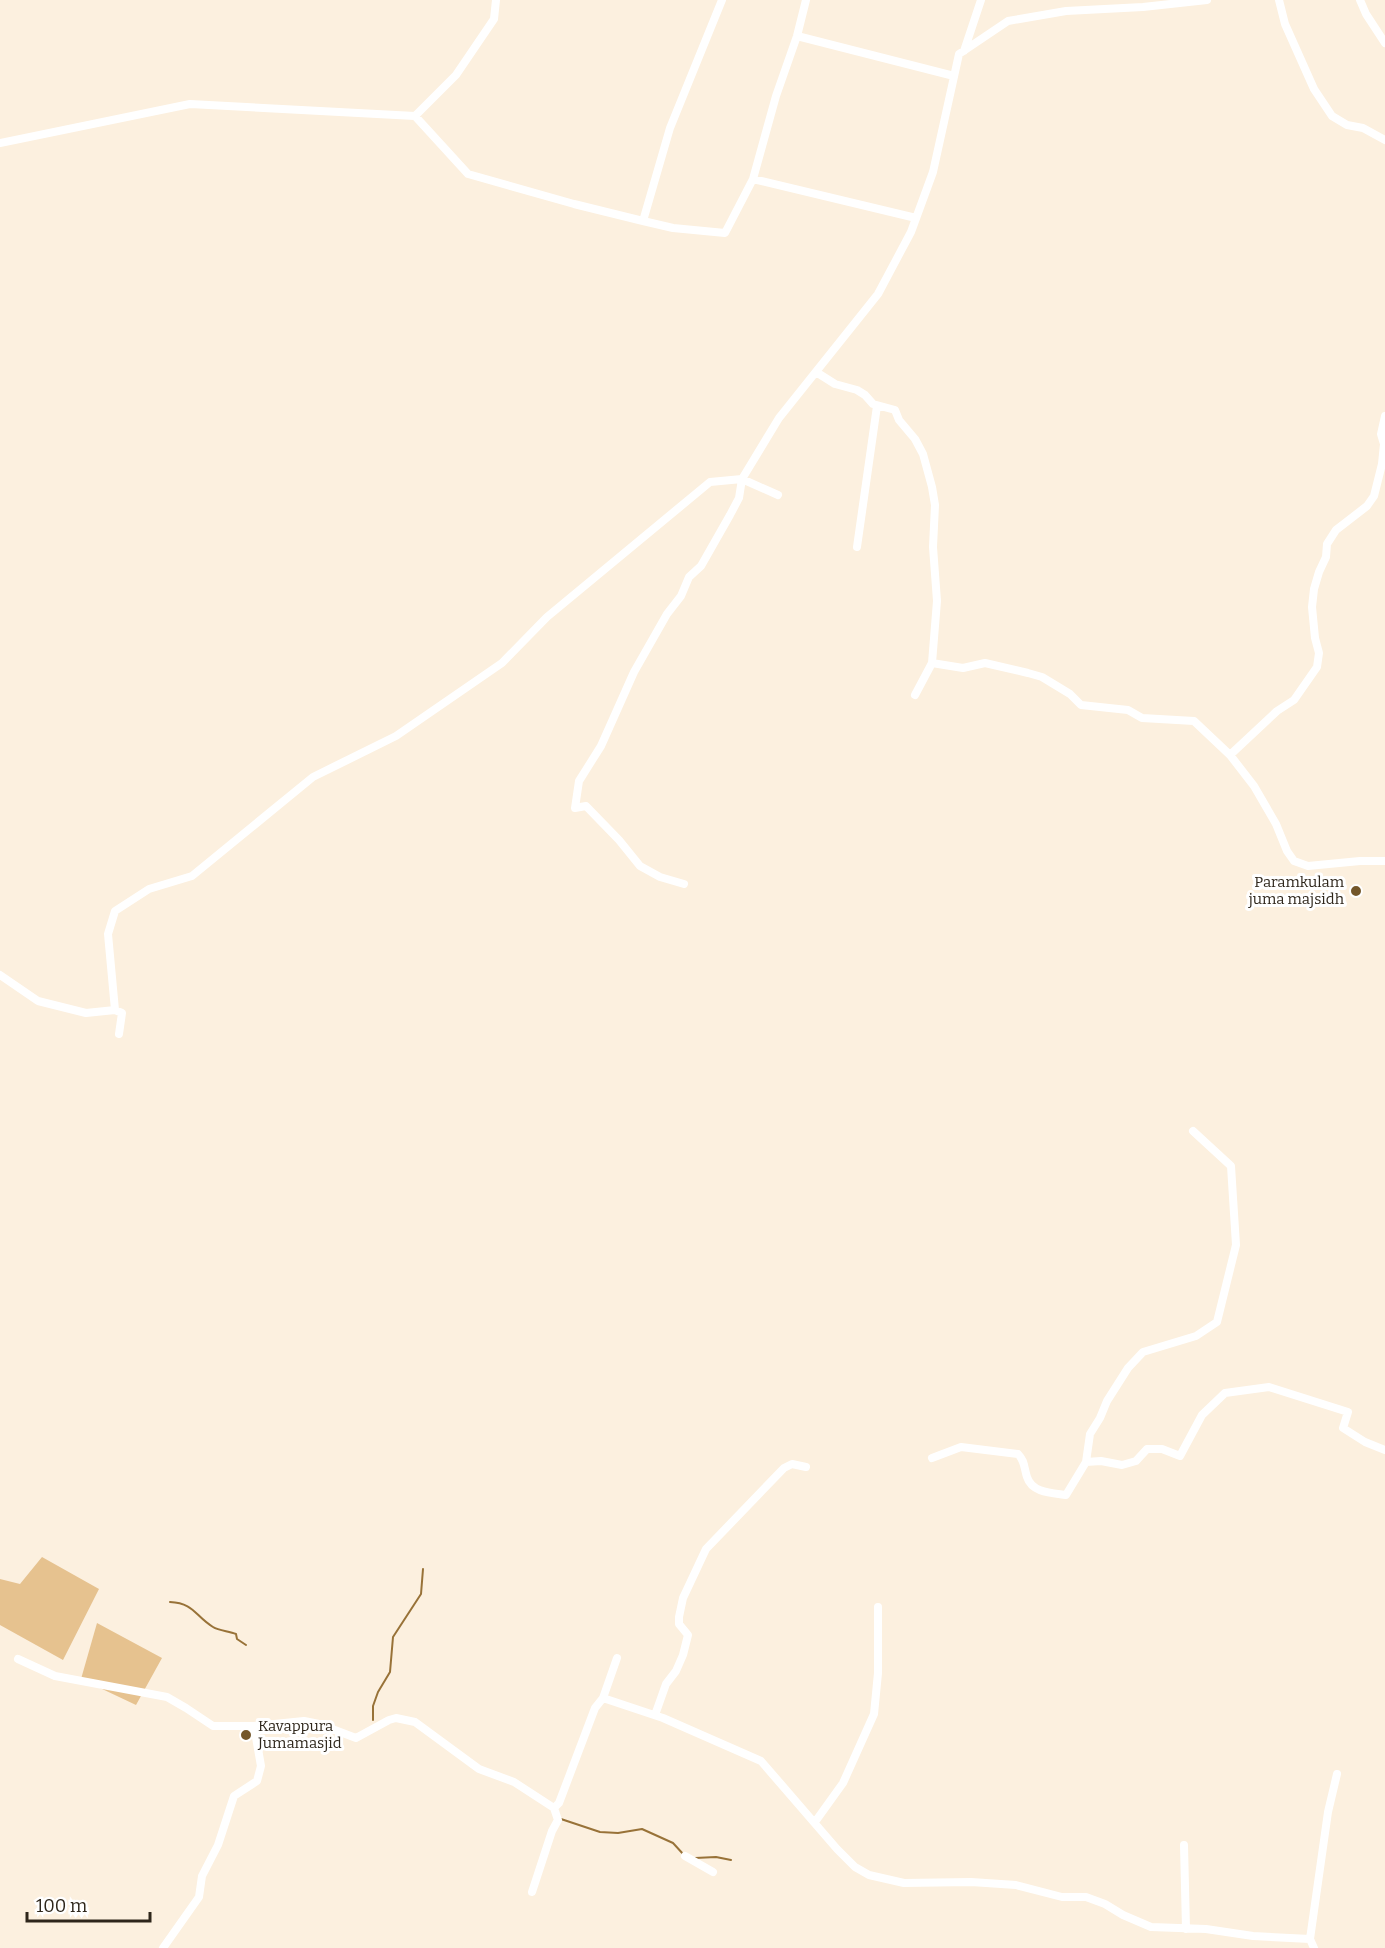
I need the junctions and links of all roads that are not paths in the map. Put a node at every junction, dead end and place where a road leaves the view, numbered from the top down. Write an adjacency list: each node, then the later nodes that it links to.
1 (496, 0): 12 (street)
2 (722, 0): 17 (street)
3 (806, 0): 8 (street)
4 (981, 0): 10 (street)
5 (1207, 0): 10 (street)
6 (1279, 0): 13 (street)
7 (1360, 0): 9 (street)
8 (797, 36): 11 (street); 15 (street)
9 (1385, 43)
10 (963, 51): 11 (street)
11 (954, 76): 16 (street)
12 (415, 116): 14 (street); 17 (street)
13 (1385, 140)
14 (0, 143)
15 (753, 179): 16 (street); 17 (street)
16 (916, 218): 18 (street)
17 (643, 221)
18 (816, 372): 19 (street); 21 (street)
19 (877, 406): 23 (street); 24 (street)
20 (1385, 416): 26 (street)
21 (742, 480): 22 (street); 28 (street); 30 (street)
22 (778, 495)
23 (857, 547)
24 (933, 663): 25 (street); 26 (street)
25 (915, 695)
26 (1230, 755): 27 (street)
27 (1385, 861)
28 (684, 884)
29 (0, 975): 30 (street)
30 (114, 1010): 31 (street)
31 (119, 1034)
32 (1192, 1131): 35 (street)
33 (1385, 1450): 35 (street)
34 (932, 1458): 35 (street)
35 (1086, 1462)
36 (806, 1467): 41 (street)
37 (878, 1607): 45 (street)
38 (617, 1658): 40 (street)
39 (18, 1659): 42 (street)
40 (603, 1698): 41 (street); 44 (street)
41 (655, 1715): 45 (street)
42 (255, 1731): 44 (street); 52 (street)
43 (1337, 1774): 51 (street)
44 (554, 1808): 49 (street)
45 (815, 1822): 50 (street)
46 (1184, 1845): 50 (street)
47 (686, 1856): 48 (street)
48 (713, 1872)
49 (532, 1892)
50 (1186, 1929): 51 (street)
51 (1310, 1939): 53 (street)
52 (163, 1948)
53 (1314, 1948)

